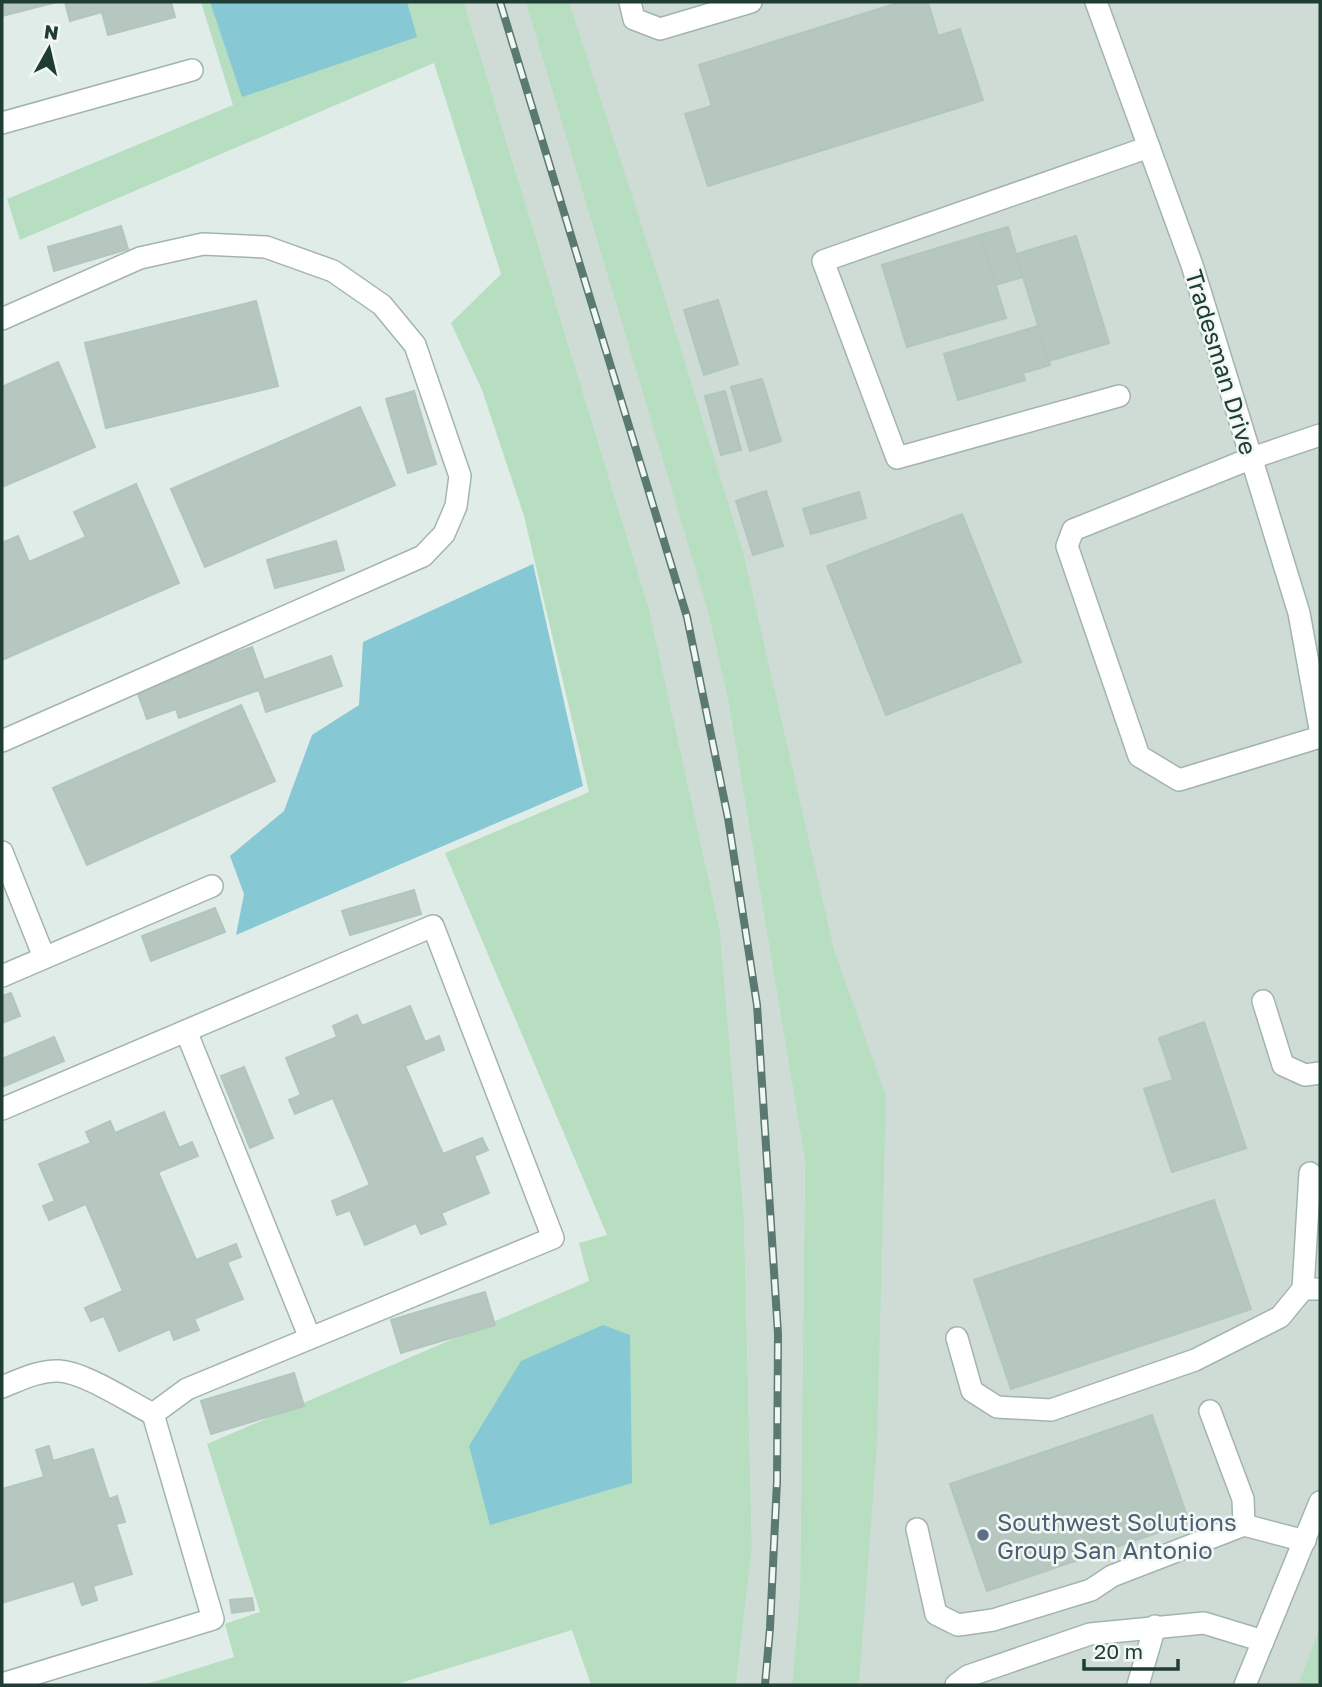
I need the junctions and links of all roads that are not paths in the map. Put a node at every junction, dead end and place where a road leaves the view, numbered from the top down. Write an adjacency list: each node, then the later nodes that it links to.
1 (630, 2): 2 (street)
2 (751, 2)
3 (1096, 2): 6 (street, Tradesman Drive)
4 (192, 70): 5 (street)
5 (2, 123)
6 (1149, 148): 8 (street); 10 (street, Tradesman Drive)
7 (2, 319): 13 (street)
8 (1119, 396)
9 (1320, 435): 10 (street)
10 (1252, 458): 11 (street, Tradesman Drive); 12 (street)
11 (1320, 729)
12 (1320, 737)
13 (2, 741)
14 (2, 852): 16 (street)
15 (212, 886): 16 (street)
16 (44, 957): 17 (street)
17 (2, 975)
18 (1263, 1001): 20 (street)
19 (186, 1031): 21 (street); 24 (street); 24 (street)
20 (1320, 1073)
21 (2, 1109)
22 (1310, 1173): 23 (street)
23 (1312, 1289): 25 (street)
24 (310, 1338): 28 (street)
25 (957, 1338)
26 (2, 1387): 28 (street)
27 (1210, 1411): 30 (street)
28 (153, 1414): 35 (street)
29 (1320, 1502): 32 (street)
30 (1244, 1525): 31 (street); 32 (street)
31 (917, 1529)
32 (1305, 1541): 34 (street)
33 (1155, 1626): 34 (street); 36 (street); 37 (street)
34 (1263, 1641): 38 (street)
35 (2, 1684)
36 (956, 1685)
37 (1138, 1685)
38 (1245, 1685)

